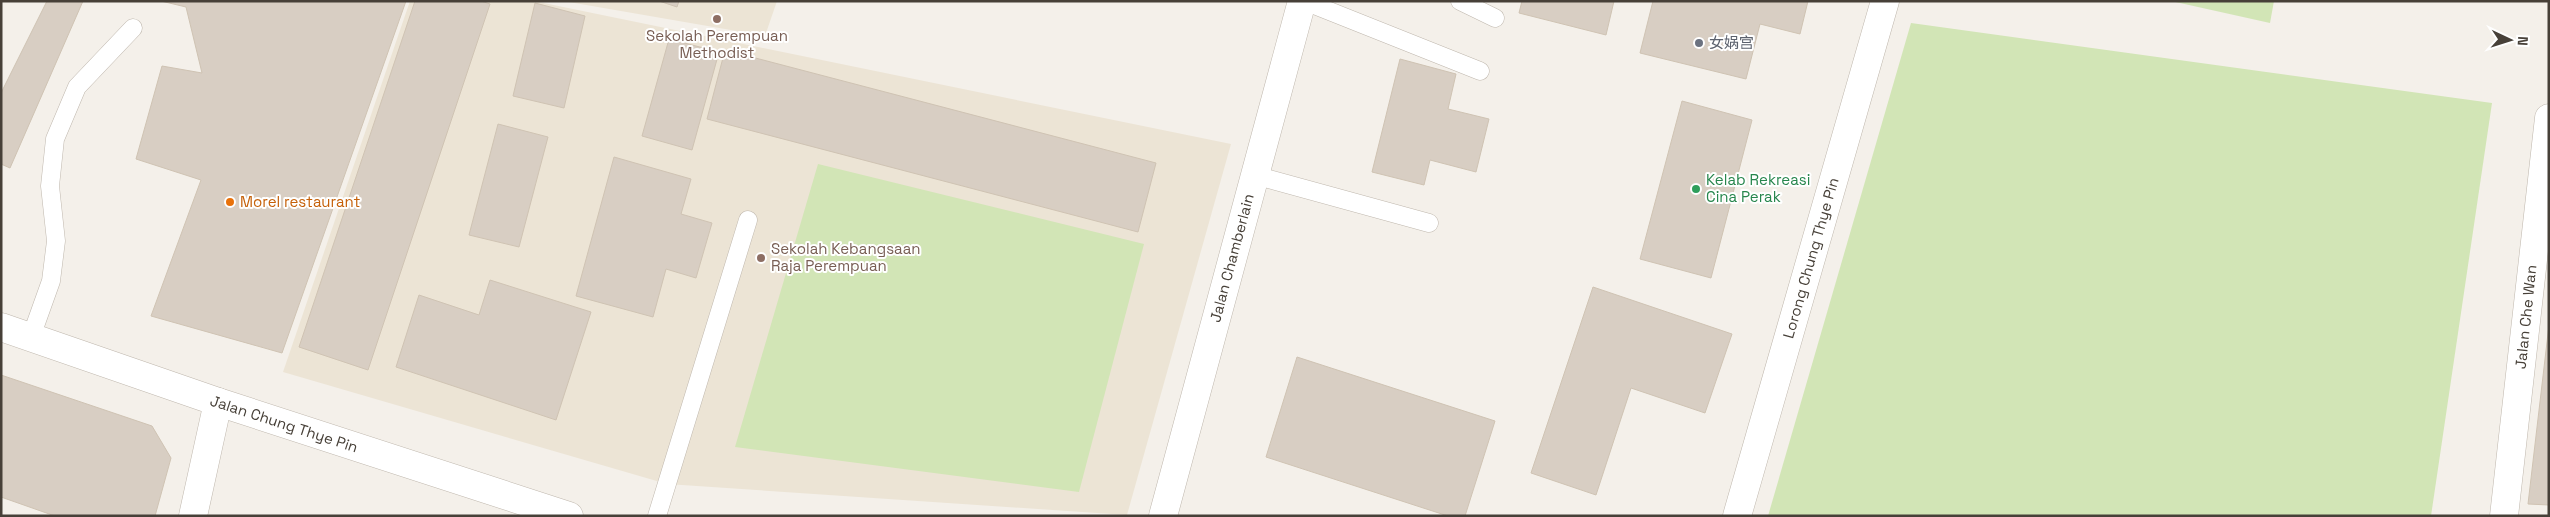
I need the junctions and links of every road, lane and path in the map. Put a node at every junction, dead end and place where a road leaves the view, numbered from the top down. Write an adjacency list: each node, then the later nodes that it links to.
1 (1303, 1): 6 (lane); 8 (street, Jalan Chamberlain)
2 (1460, 1): 4 (lane)
3 (1885, 1): 18 (street, Lorong Chung Thye Pin)
4 (1495, 18)
5 (133, 28): 12 (lane)
6 (1480, 71)
7 (2549, 118): 19 (street, Jalan Che Wan)
8 (1254, 175): 10 (lane); 17 (street, Jalan Chamberlain)
9 (748, 220): 16 (lane)
10 (1428, 223)
11 (1, 327): 12 (street, Jalan Chung Thye Pin)
12 (31, 337): 13 (street, Jalan Chung Thye Pin)
13 (218, 402): 14 (street); 15 (street, Jalan Chung Thye Pin)
14 (193, 516)
15 (569, 516)
16 (657, 516)
17 (1163, 516)
18 (1737, 516)
19 (2504, 516)

